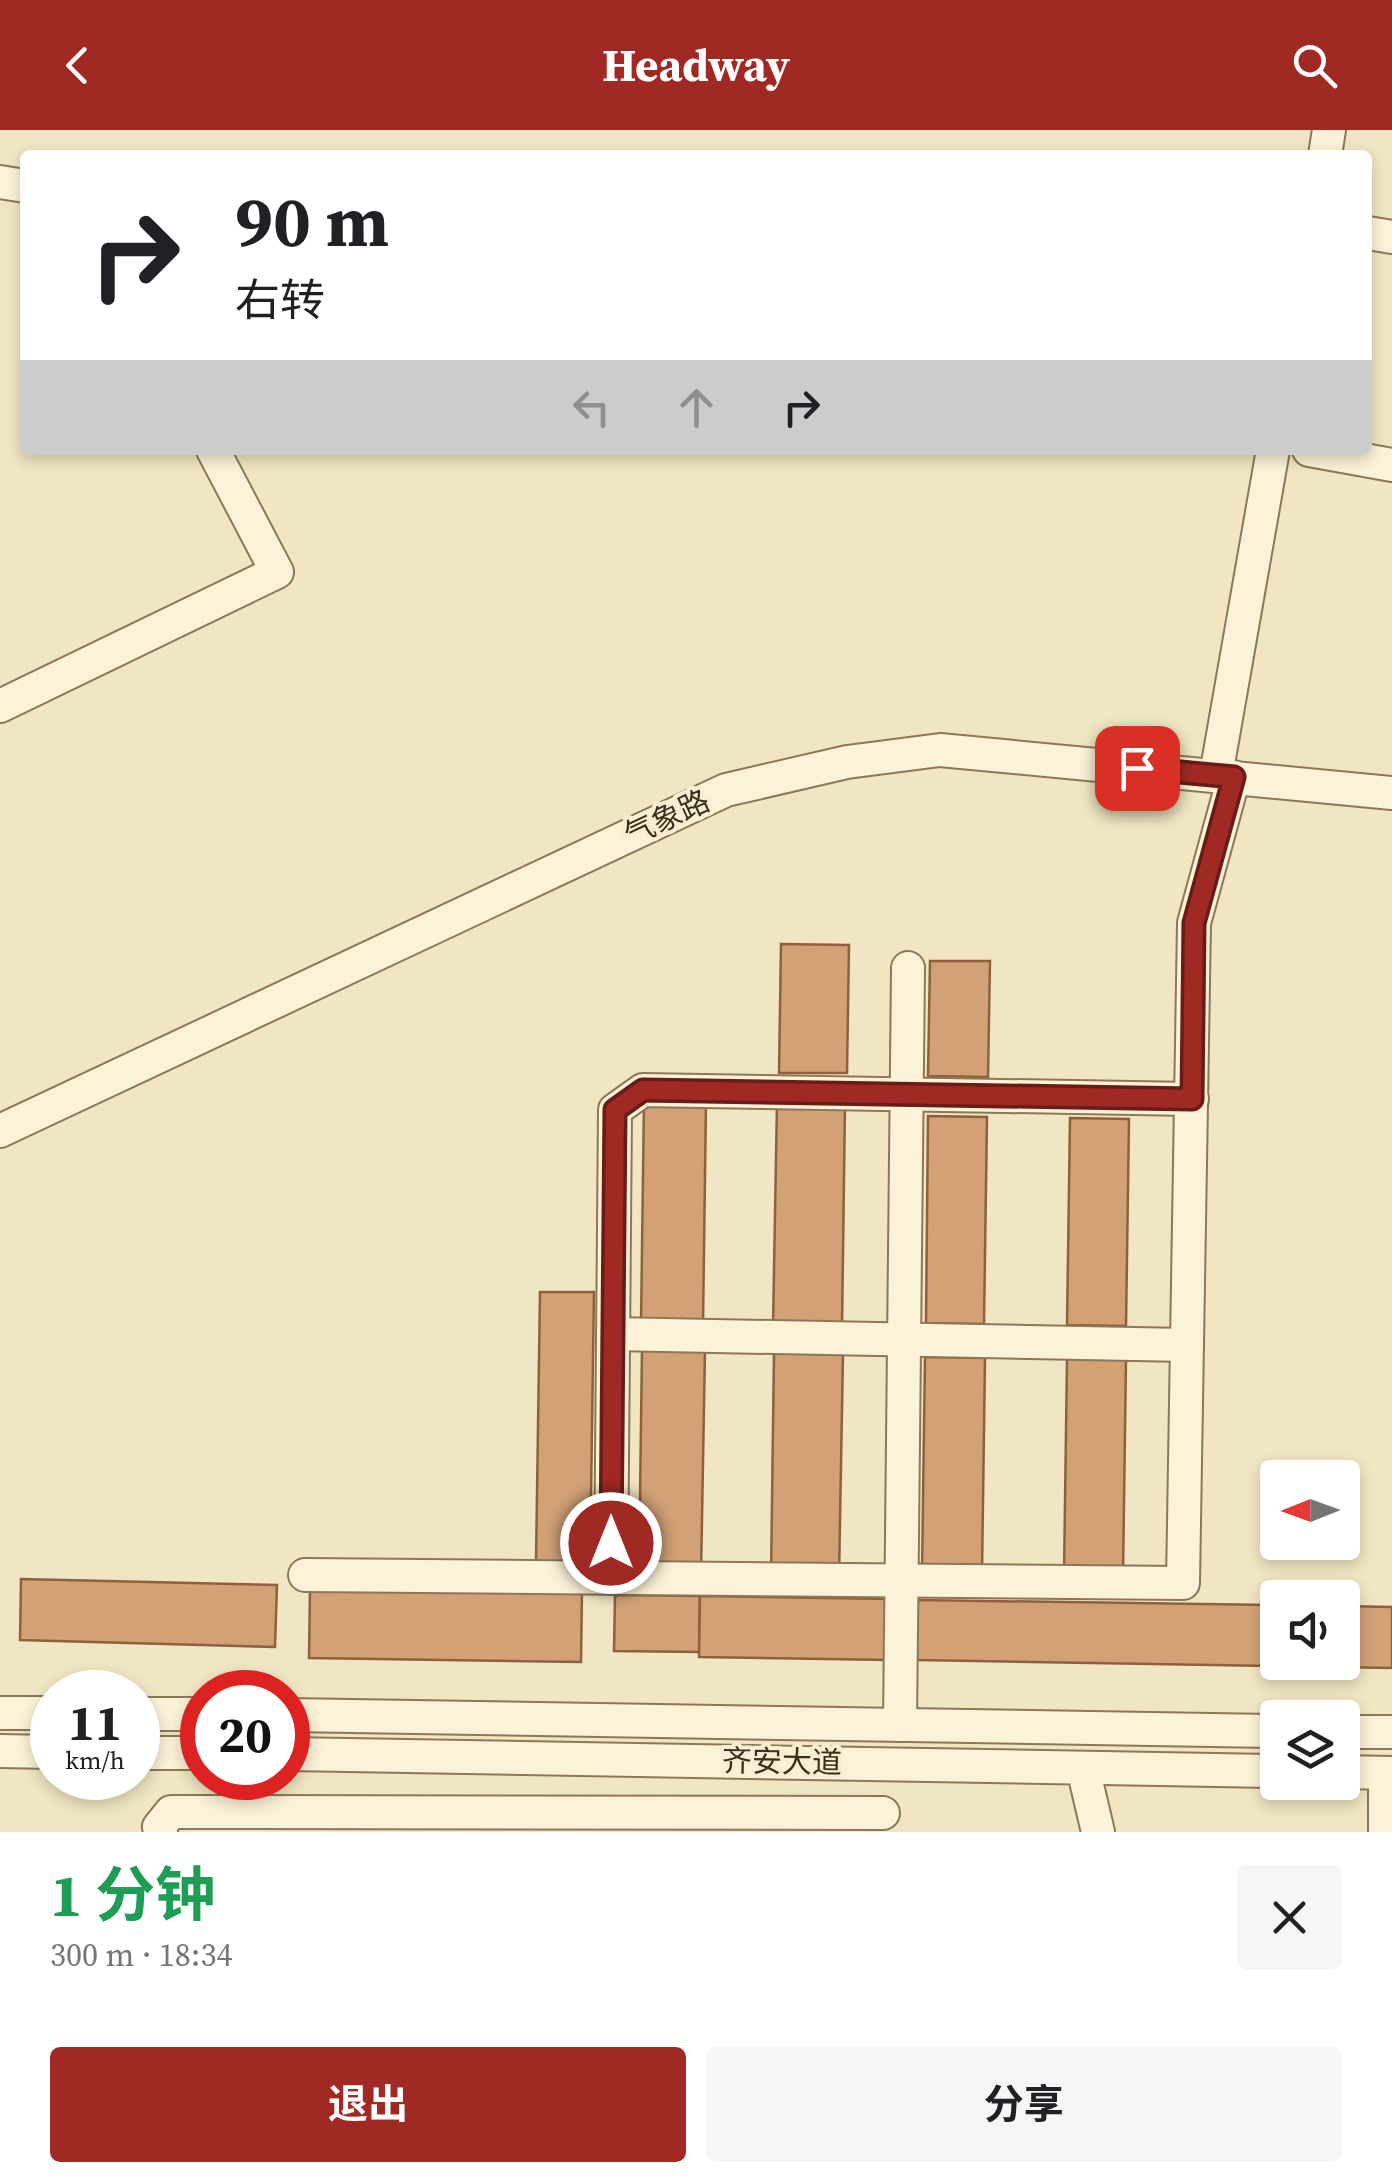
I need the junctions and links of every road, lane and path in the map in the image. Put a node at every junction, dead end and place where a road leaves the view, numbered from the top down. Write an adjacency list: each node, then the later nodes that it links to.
1 (216, 455): 5 (street)
2 (1272, 455): 6 (street)
3 (1337, 455): 4 (street)
4 (1392, 465)
5 (0, 706)
6 (1225, 776): 7 (street, 气象路); 10 (street); 11 (street, 气象路)
7 (1392, 792)
8 (908, 968): 9 (street)
9 (906, 1094): 10 (street); 12 (street); 13 (street)
10 (1192, 1099): 14 (street)
11 (0, 1131)
12 (613, 1334): 13 (street); 16 (street)
13 (904, 1340): 14 (street); 17 (street)
14 (1187, 1345): 17 (street)
15 (305, 1575): 16 (street)
16 (610, 1578): 17 (street)
17 (902, 1580): 21 (street)
18 (0, 1713): 19 (street)
19 (30, 1713)
20 (310, 1715): 21 (street, 齐安大道)
21 (900, 1725): 22 (street, 齐安大道)
22 (1260, 1731)
23 (1360, 1732): 24 (street)
24 (1392, 1732)
25 (0, 1752): 26 (street)
26 (30, 1752)
27 (310, 1754): 28 (street, 齐安大道)
28 (885, 1764): 29 (street, 齐安大道); 33 (street)
29 (1083, 1768): 30 (street, 齐安大道); 35 (street)
30 (1260, 1771)
31 (1360, 1772): 32 (street)
32 (1388, 1773): 36 (street)
33 (884, 1822): 34 (street)
34 (161, 1832)
35 (1098, 1832)
36 (1385, 1832)

